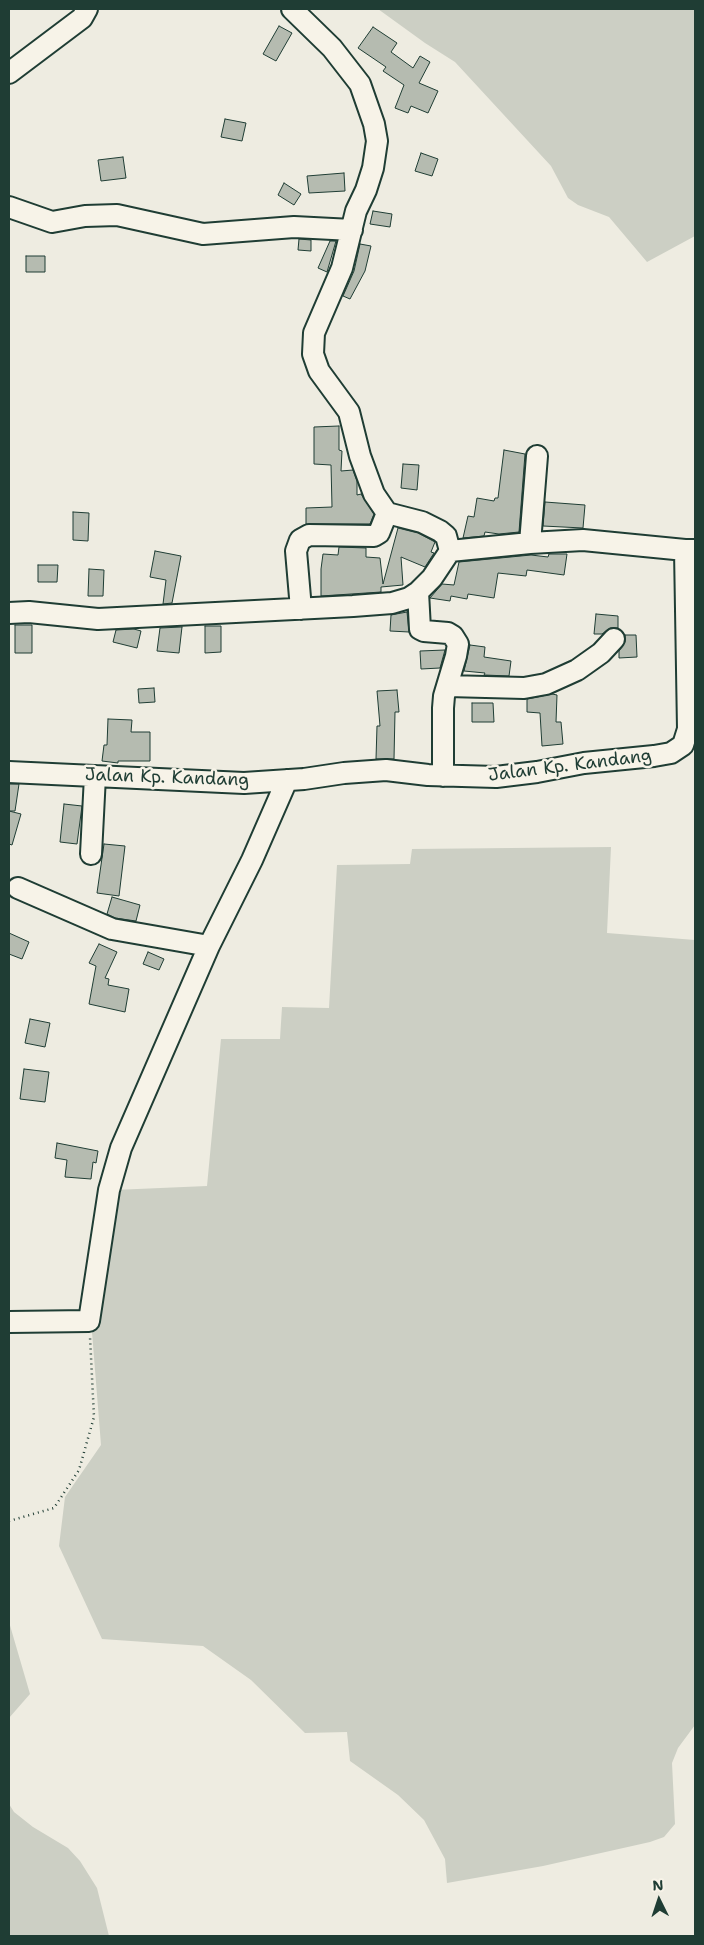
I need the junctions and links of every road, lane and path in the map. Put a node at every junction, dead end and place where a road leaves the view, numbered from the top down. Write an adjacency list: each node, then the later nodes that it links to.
1 (87, 9): 3 (street)
2 (292, 9): 5 (street)
3 (9, 73)
4 (9, 207): 5 (street)
5 (352, 230): 7 (street)
6 (537, 456): 8 (street)
7 (387, 513): 10 (street); 12 (street)
8 (530, 542): 9 (street); 10 (street)
9 (690, 550): 18 (street, Jalan Kp. Kandang)
10 (450, 551): 11 (street)
11 (418, 592): 12 (street); 15 (street)
12 (301, 609): 13 (street)
13 (9, 613)
14 (614, 639): 15 (street)
15 (448, 686): 18 (street)
16 (9, 772): 17 (street, Jalan Kp. Kandang)
17 (95, 776): 19 (street, Jalan Kp. Kandang); 20 (street)
18 (443, 776): 19 (street, Jalan Kp. Kandang)
19 (287, 780): 22 (street)
20 (90, 854)
21 (18, 888): 22 (street)
22 (209, 946): 23 (street)
23 (89, 1321): 24 (street); 25 (path)
24 (9, 1322)
25 (9, 1521)

